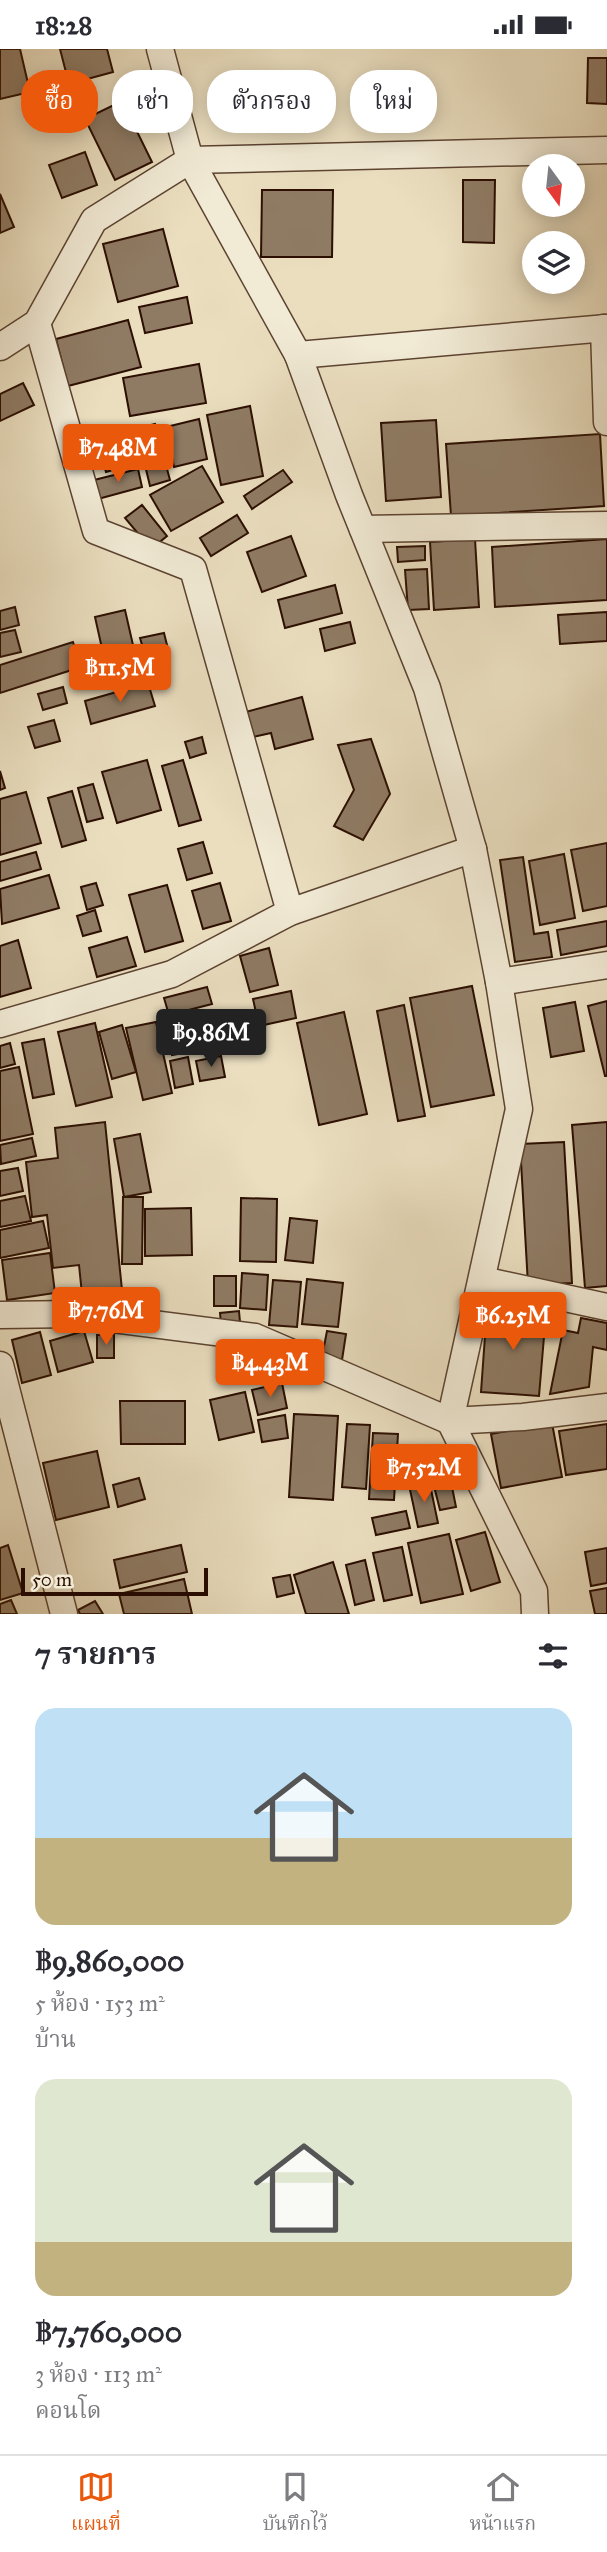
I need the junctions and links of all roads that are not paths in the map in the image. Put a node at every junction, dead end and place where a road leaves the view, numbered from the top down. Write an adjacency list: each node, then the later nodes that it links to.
1 (160, 49): 3 (street)
2 (607, 150): 3 (street)
3 (190, 160): 4 (street); 7 (street)
4 (37, 323): 6 (street); 12 (street)
5 (606, 328): 7 (street); 8 (street)
6 (0, 347)
7 (298, 355): 10 (street)
8 (607, 422)
9 (607, 525): 10 (street)
10 (363, 529): 11 (street)
11 (473, 849): 12 (street); 14 (street)
12 (290, 912): 15 (street)
13 (607, 965): 14 (street)
14 (499, 982): 16 (street)
15 (0, 1024)
16 (482, 1280): 17 (street); 21 (street)
17 (607, 1307)
18 (0, 1315): 21 (street)
19 (0, 1365): 22 (street)
20 (607, 1406): 21 (street)
21 (450, 1421): 23 (street)
22 (64, 1614)
23 (535, 1614)

